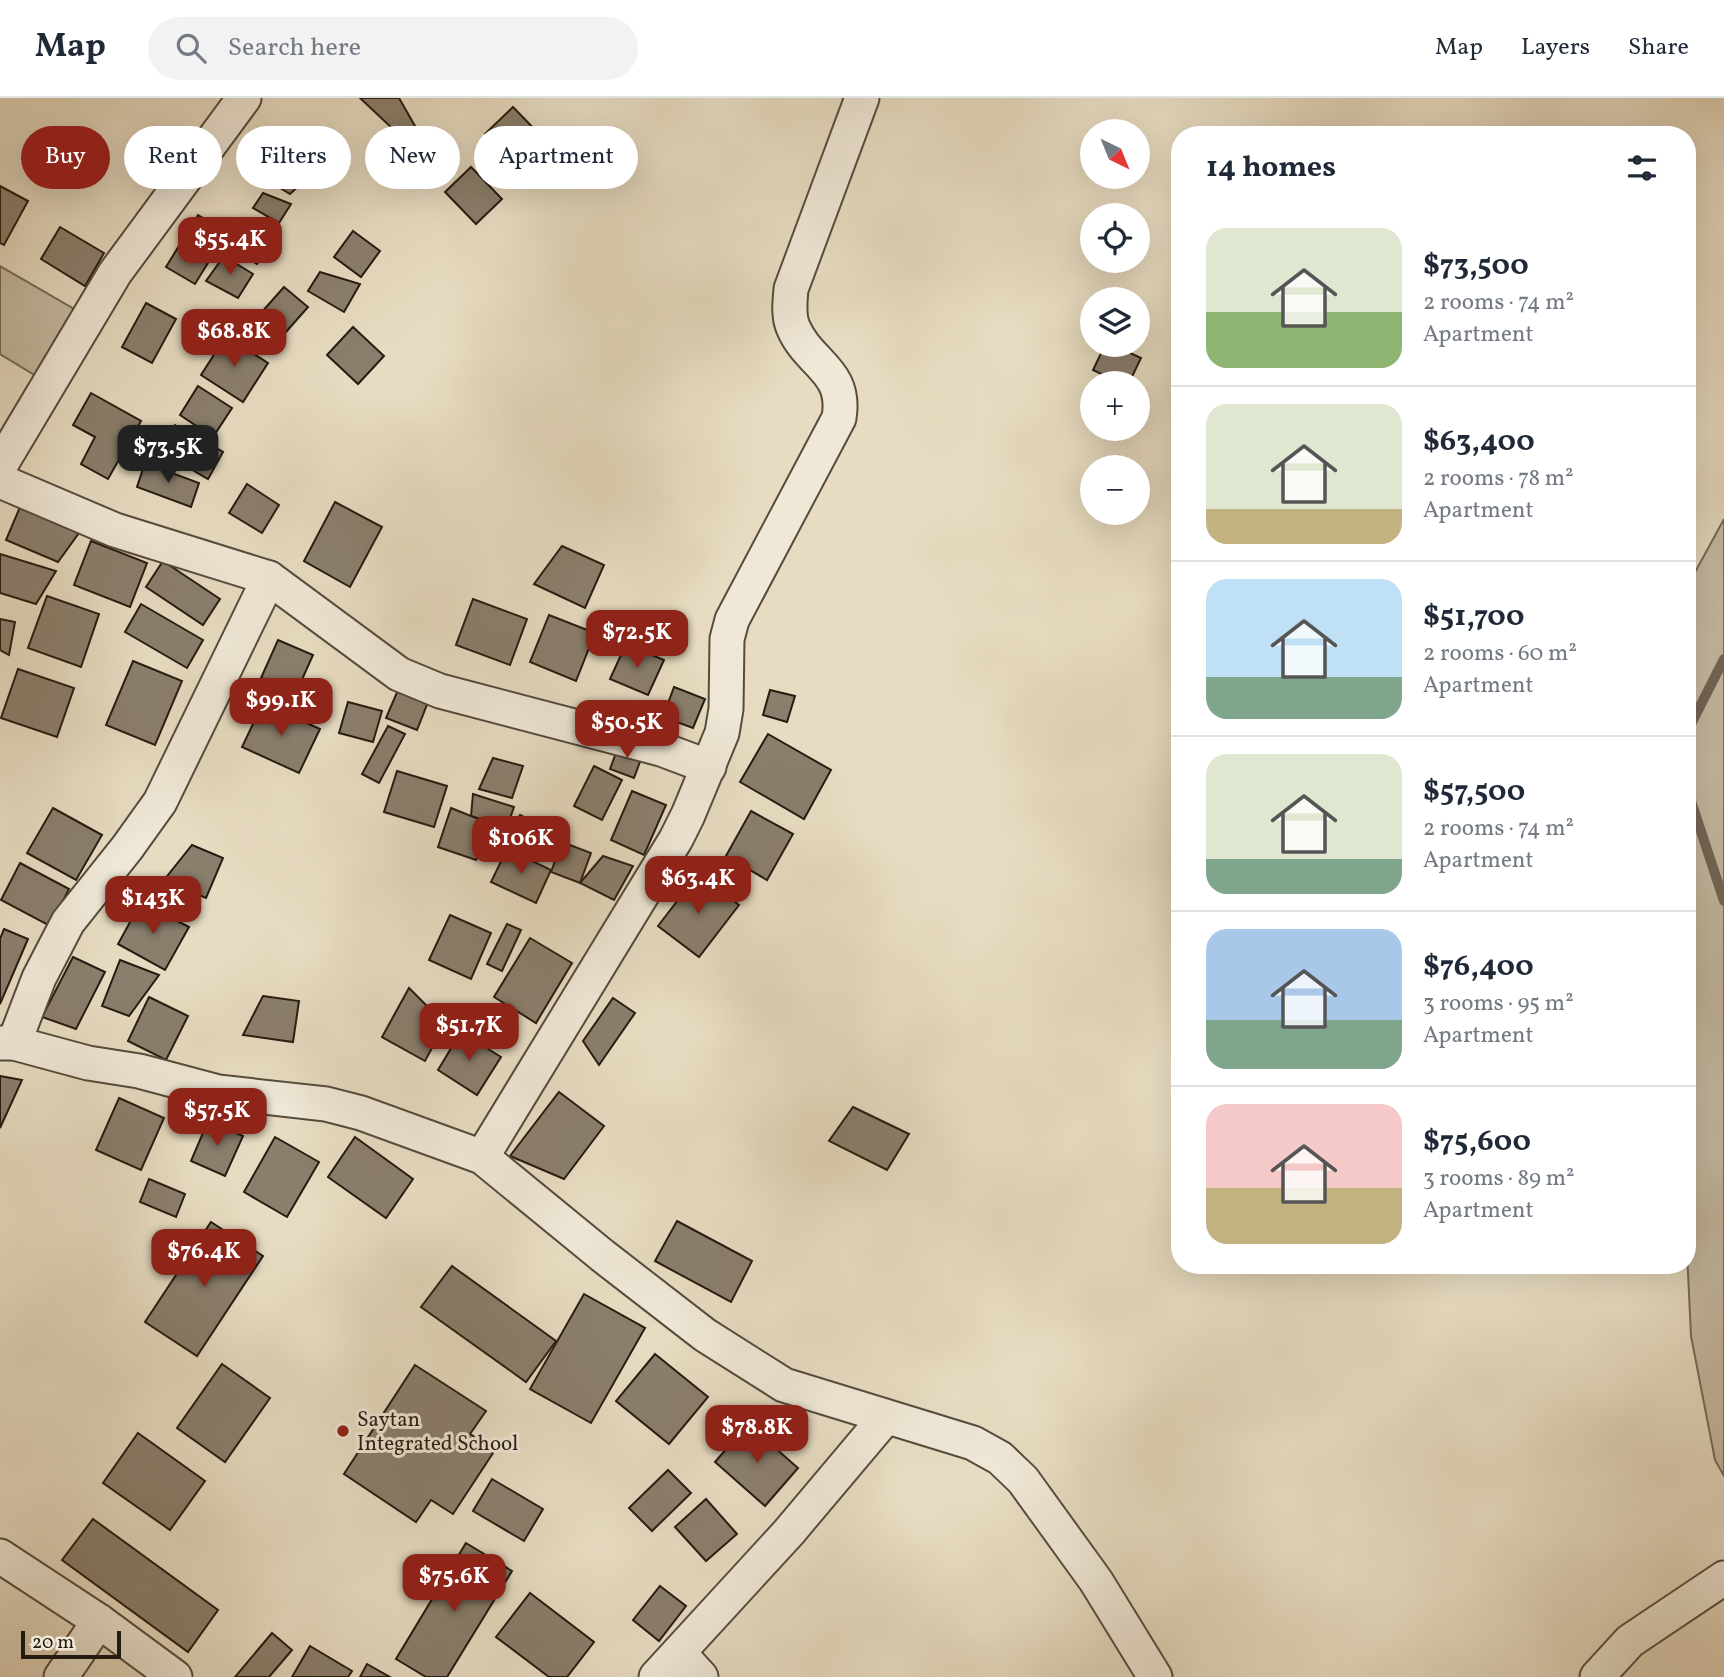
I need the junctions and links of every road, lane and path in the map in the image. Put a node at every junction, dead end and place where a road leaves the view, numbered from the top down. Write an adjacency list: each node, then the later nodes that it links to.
1 (244, 98): 3 (street)
2 (862, 98): 6 (street)
3 (0, 466)
4 (0, 481): 5 (street)
5 (269, 578): 6 (street); 7 (street)
6 (709, 766): 8 (street)
7 (7, 1043): 8 (street)
8 (482, 1157): 9 (street)
9 (885, 1418): 13 (street); 18 (street)
10 (0, 1556): 12 (street)
11 (1724, 1578): 19 (street)
12 (99, 1621): 14 (street); 15 (street)
13 (679, 1653): 16 (street); 17 (street)
14 (61, 1677)
15 (175, 1677)
16 (656, 1677)
17 (701, 1677)
18 (1155, 1677)
19 (1597, 1677)

